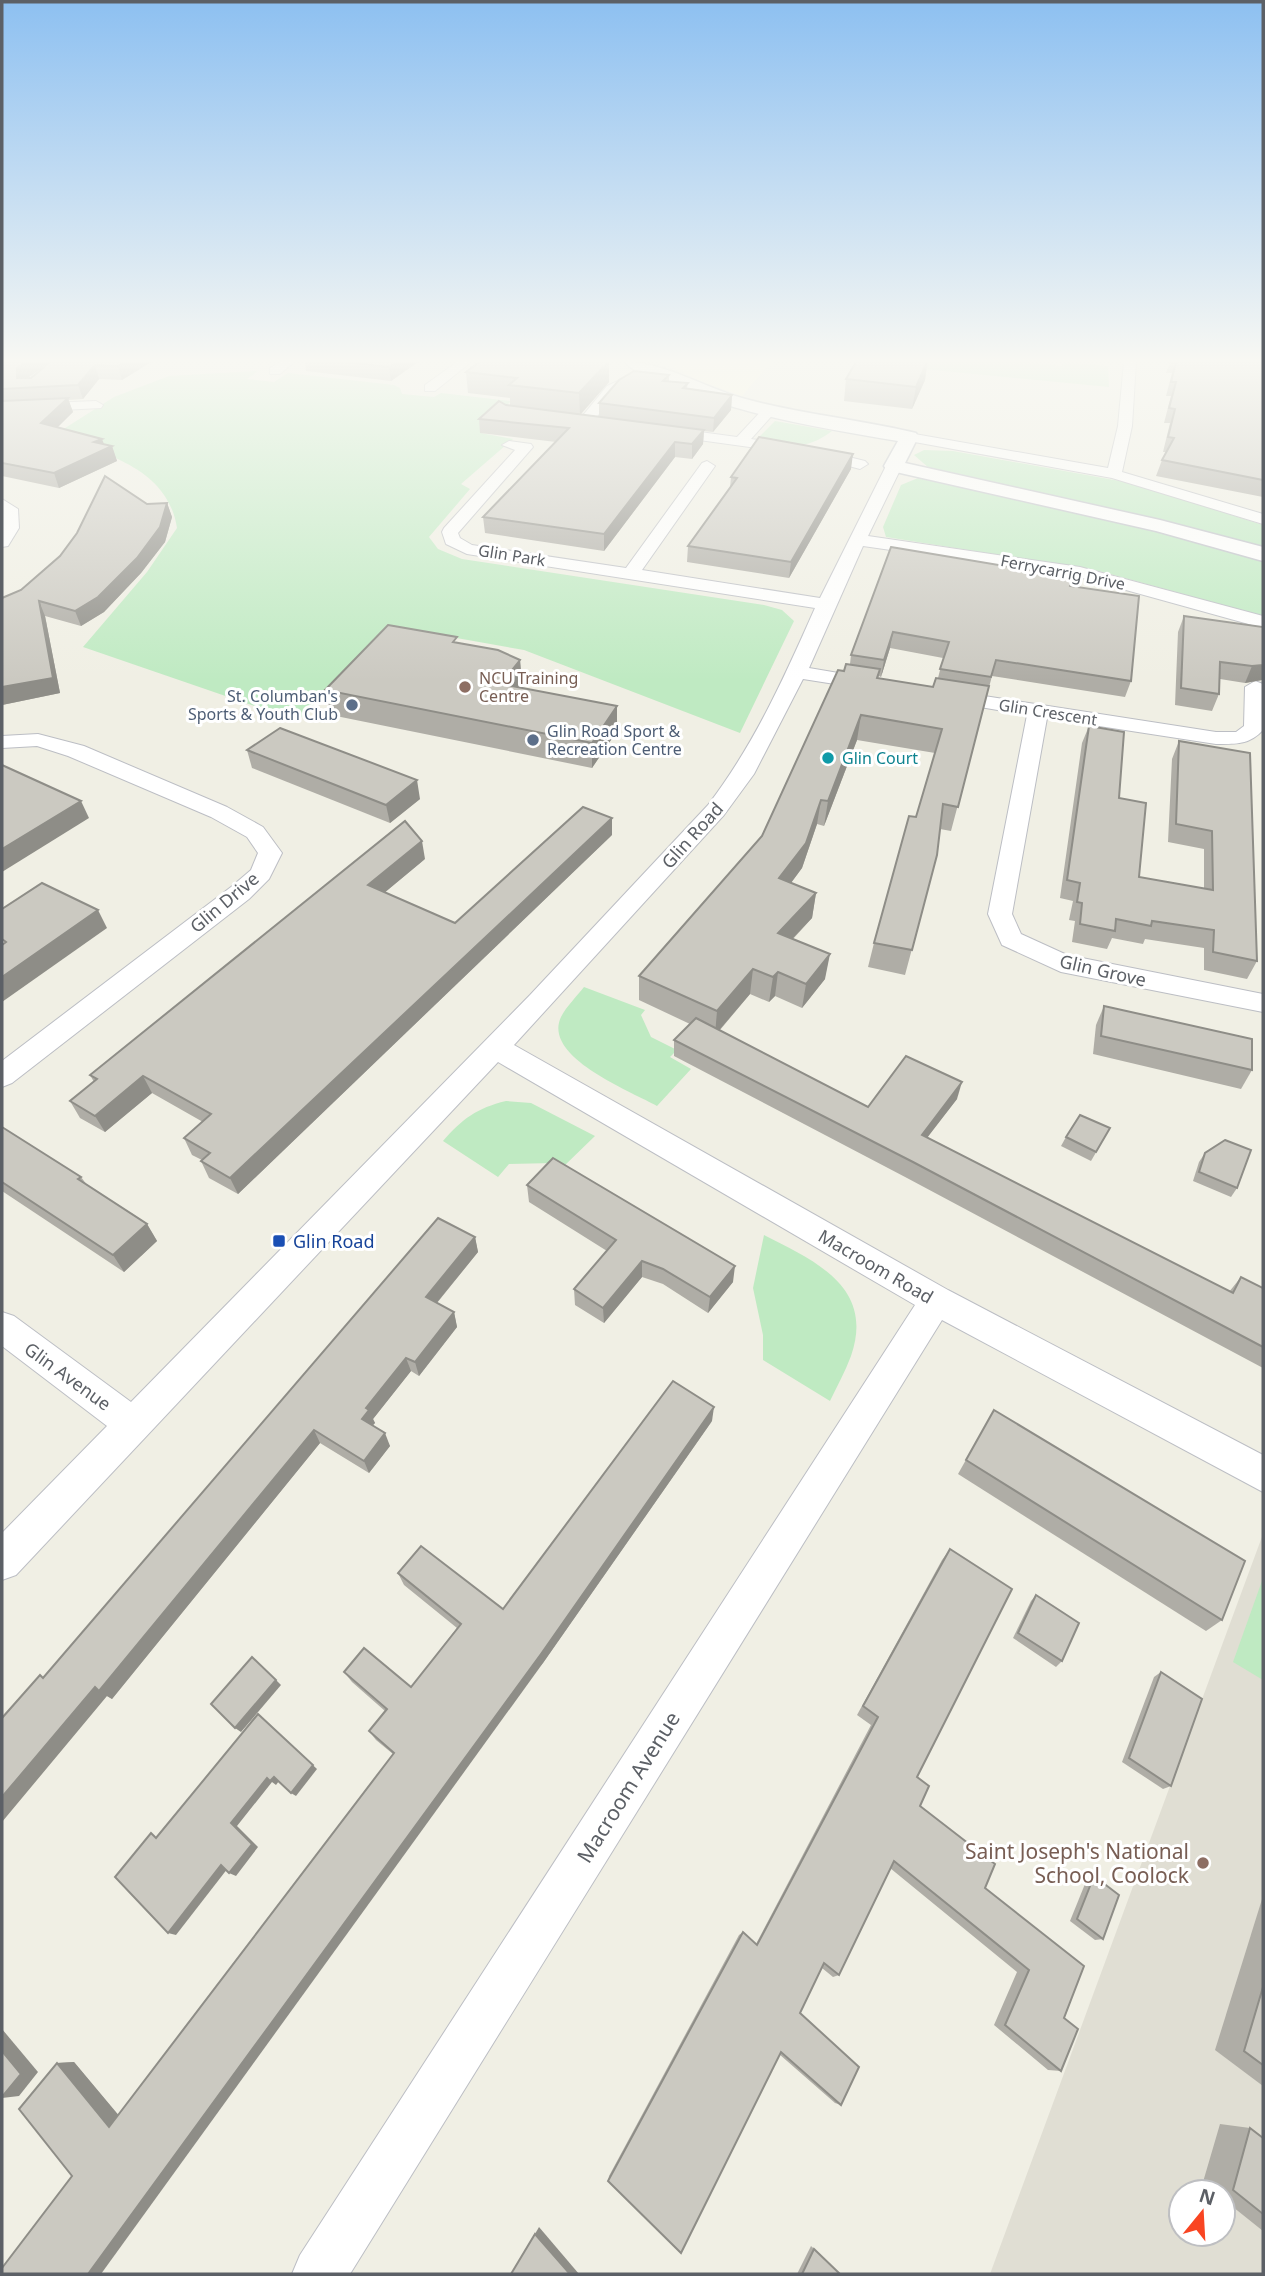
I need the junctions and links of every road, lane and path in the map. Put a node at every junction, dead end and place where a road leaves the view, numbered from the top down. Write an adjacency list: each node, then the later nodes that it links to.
1 (506, 468): 13 (street, Glin Park)
2 (705, 468): 13 (street)
3 (893, 468): 10 (street, Glin Road)
4 (904, 468): 12 (street)
5 (1082, 468): 7 (street)
6 (1115, 468): 7 (street)
7 (1114, 474): 9 (street)
8 (2, 504): 11 (street)
9 (1263, 519)
10 (859, 540): 14 (street, Glin Road); 15 (street, Ferrycarrig Drive)
11 (2, 542)
12 (1263, 554)
13 (631, 573): 14 (street, Glin Park)
14 (826, 604): 16 (street, Glin Road)
15 (1263, 622)
16 (797, 672): 17 (street); 23 (street, Glin Road)
17 (891, 687)
18 (1255, 687): 20 (street, Glin Crescent)
19 (931, 693): 20 (street, Glin Crescent)
20 (1038, 710): 22 (street, Glin Grove)
21 (2, 743): 24 (street, Glin Drive)
22 (1263, 1003)
23 (495, 1047): 25 (street, Macroom Road); 27 (street, Glin Road)
24 (2, 1076)
25 (936, 1300): 28 (street, Macroom Road); 30 (street, Macroom Avenue)
26 (2, 1327): 27 (street, Glin Avenue)
27 (134, 1425): 29 (street, Glin Road)
28 (1263, 1474)
29 (2, 1561)
30 (319, 2274)

